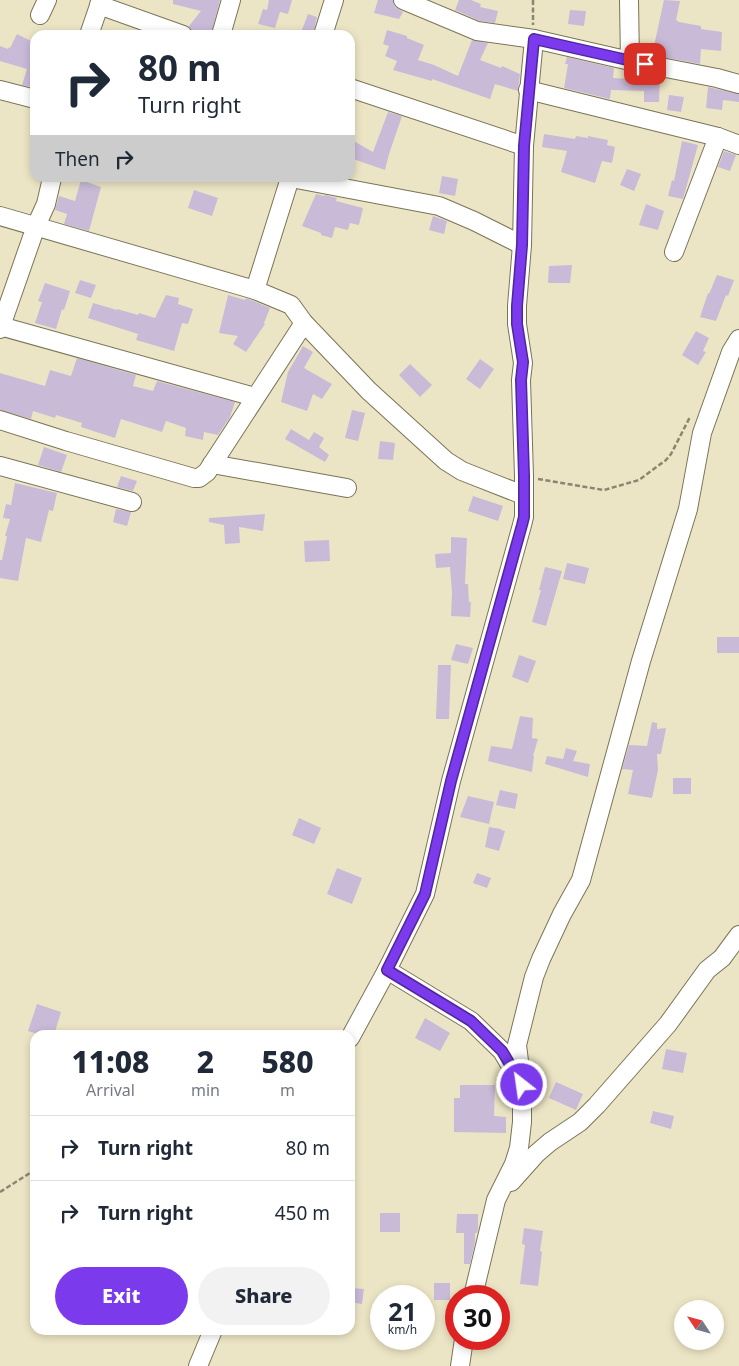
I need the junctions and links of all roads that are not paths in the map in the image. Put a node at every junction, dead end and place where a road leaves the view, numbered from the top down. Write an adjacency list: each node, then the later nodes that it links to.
1 (231, 0): 9 (street)
2 (334, 0): 10 (street)
3 (403, 0): 6 (street)
4 (629, 0): 12 (street)
5 (100, 2): 7 (street); 8 (street)
6 (428, 5): 11 (street)
7 (91, 30)
8 (170, 30)
9 (222, 30)
10 (325, 30)
11 (534, 39): 12 (street); 16 (street)
12 (630, 61): 13 (street)
13 (739, 84)
14 (0, 90): 17 (street)
15 (355, 90): 19 (street)
16 (528, 90): 18 (street); 19 (street)
17 (30, 98)
18 (718, 137): 20 (street); 27 (street)
19 (524, 146): 26 (street)
20 (739, 146)
21 (51, 182): 25 (street)
22 (289, 182): 28 (street)
23 (311, 182): 26 (street)
24 (0, 216): 25 (street)
25 (36, 226): 28 (street); 30 (street)
26 (522, 245): 37 (street)
27 (674, 252)
28 (255, 290): 29 (street)
29 (304, 323): 32 (street); 37 (street)
30 (0, 327): 32 (street)
31 (739, 339): 42 (street)
32 (255, 397): 34 (street)
33 (0, 420): 34 (street)
34 (212, 464): 36 (street)
35 (0, 466): 38 (street)
36 (347, 488)
37 (523, 495): 40 (street)
38 (132, 502)
39 (739, 936): 43 (street)
40 (387, 970): 41 (street); 42 (street)
41 (354, 1030)
42 (522, 1085): 43 (street)
43 (496, 1200): 44 (street)
44 (476, 1285)
45 (211, 1335): 47 (street)
46 (462, 1350): 48 (street)
47 (198, 1366)
48 (460, 1366)

